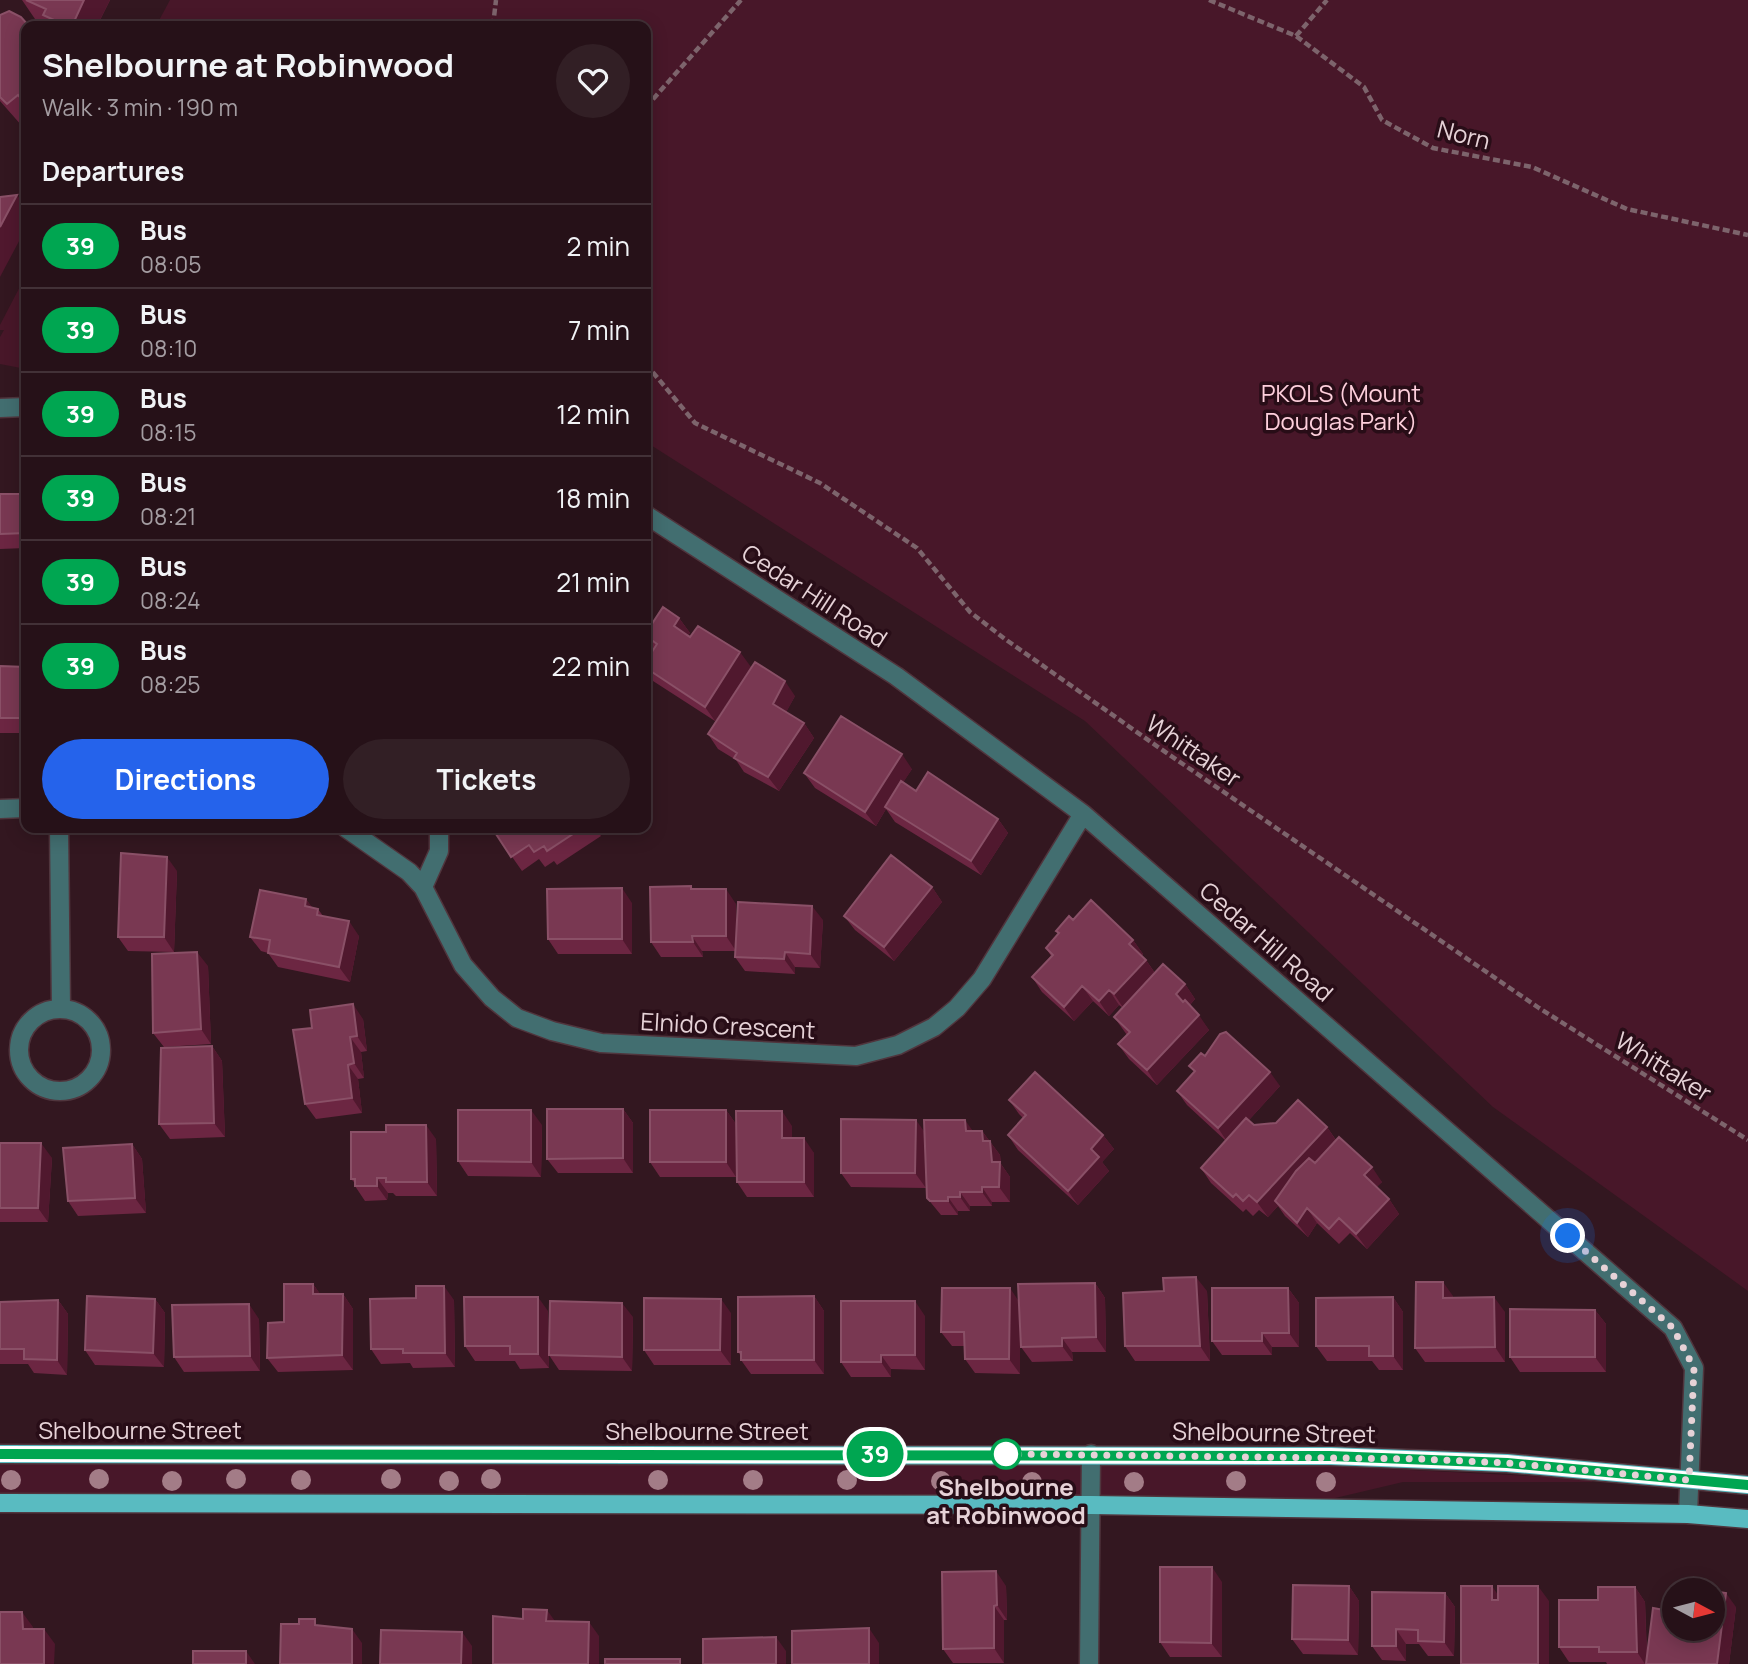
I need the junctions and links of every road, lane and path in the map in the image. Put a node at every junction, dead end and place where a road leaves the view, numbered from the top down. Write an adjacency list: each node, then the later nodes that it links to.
1 (496, 0): 5 (path)
2 (741, 0): 7 (path)
3 (1209, 0): 6 (path, Norn)
4 (1327, 0): 6 (path)
5 (494, 21)
6 (1296, 36): 8 (path, Norn)
7 (651, 101)
8 (1748, 235)
9 (651, 370): 21 (path, Whittaker)
10 (21, 407): 11 (street)
11 (0, 408)
12 (651, 518): 15 (street, Cedar Hill Road)
13 (21, 808): 14 (street)
14 (0, 809)
15 (1083, 814): 19 (street, Elnido Crescent); 24 (street, Cedar Hill Road)
16 (59, 833): 20 (street)
17 (358, 833): 19 (street, Elnido Crescent)
18 (439, 833): 19 (street)
19 (424, 887)
20 (61, 1008): 20 (street)
21 (1748, 1140)
22 (0, 1454): 23 (main road, Shelbourne Street)
23 (1091, 1454): 24 (main road, Shelbourne Street); 27 (street)
24 (1689, 1480): 25 (main road, Shelbourne Street); 28 (street, Cedar Hill Road)
25 (1748, 1485)
26 (0, 1503): 27 (main road)
27 (1091, 1505): 28 (main road); 30 (street)
28 (1688, 1514): 29 (main road)
29 (1748, 1519)
30 (1089, 1664)

